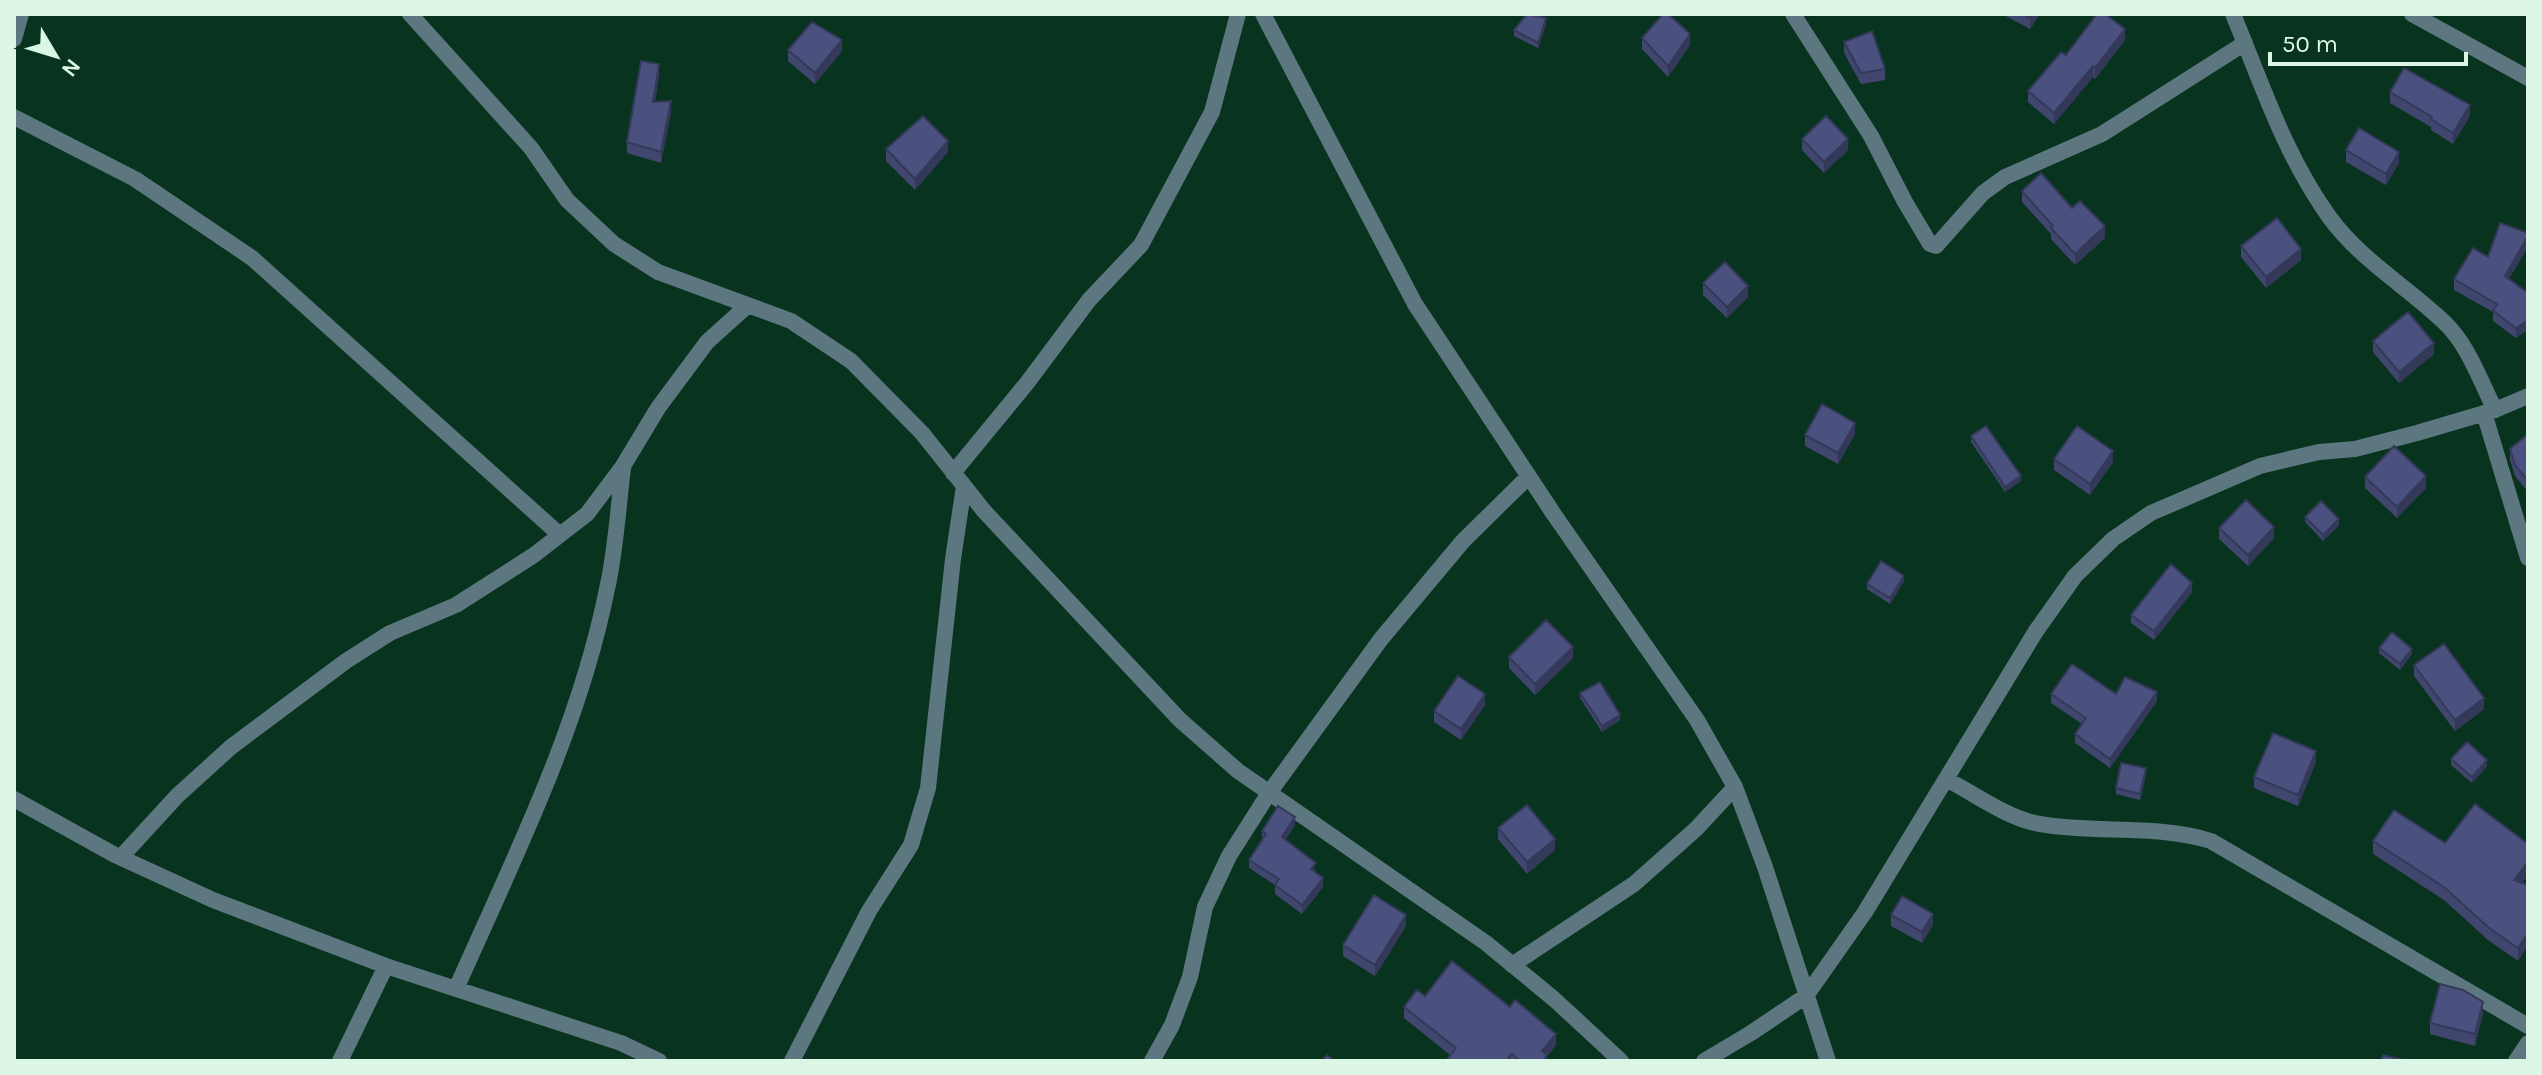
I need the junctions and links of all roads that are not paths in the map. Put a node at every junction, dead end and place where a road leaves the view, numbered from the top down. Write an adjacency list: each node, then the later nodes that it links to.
1 (21, 14): 8 (street)
2 (410, 14): 12 (street)
3 (1238, 14): 17 (street)
4 (1263, 14): 16 (street)
5 (1793, 14): 9 (street)
6 (2233, 14): 9 (street)
7 (2412, 14): 10 (street)
8 (14, 39)
9 (2245, 43): 14 (street)
10 (2528, 78)
11 (14, 117): 18 (street)
12 (748, 305): 15 (street); 17 (street)
13 (2528, 396): 14 (street)
14 (2489, 412): 19 (street); 20 (street)
15 (623, 466): 18 (street); 27 (street)
16 (1529, 476): 21 (street); 22 (street)
17 (959, 480): 22 (street); 32 (street)
18 (560, 535): 24 (street)
19 (2528, 558)
20 (1946, 779): 28 (street); 29 (street)
21 (1735, 787): 25 (street); 28 (street)
22 (1269, 793): 25 (street); 33 (street)
23 (14, 799): 24 (street)
24 (121, 857): 26 (street)
25 (1512, 965): 34 (street)
26 (386, 966): 27 (street); 30 (street)
27 (456, 989): 31 (street)
28 (1806, 996): 35 (street); 36 (street)
29 (2528, 1026)
30 (340, 1061)
31 (659, 1061)
32 (792, 1061)
33 (1152, 1061)
34 (1621, 1061)
35 (1704, 1061)
36 (1828, 1061)

